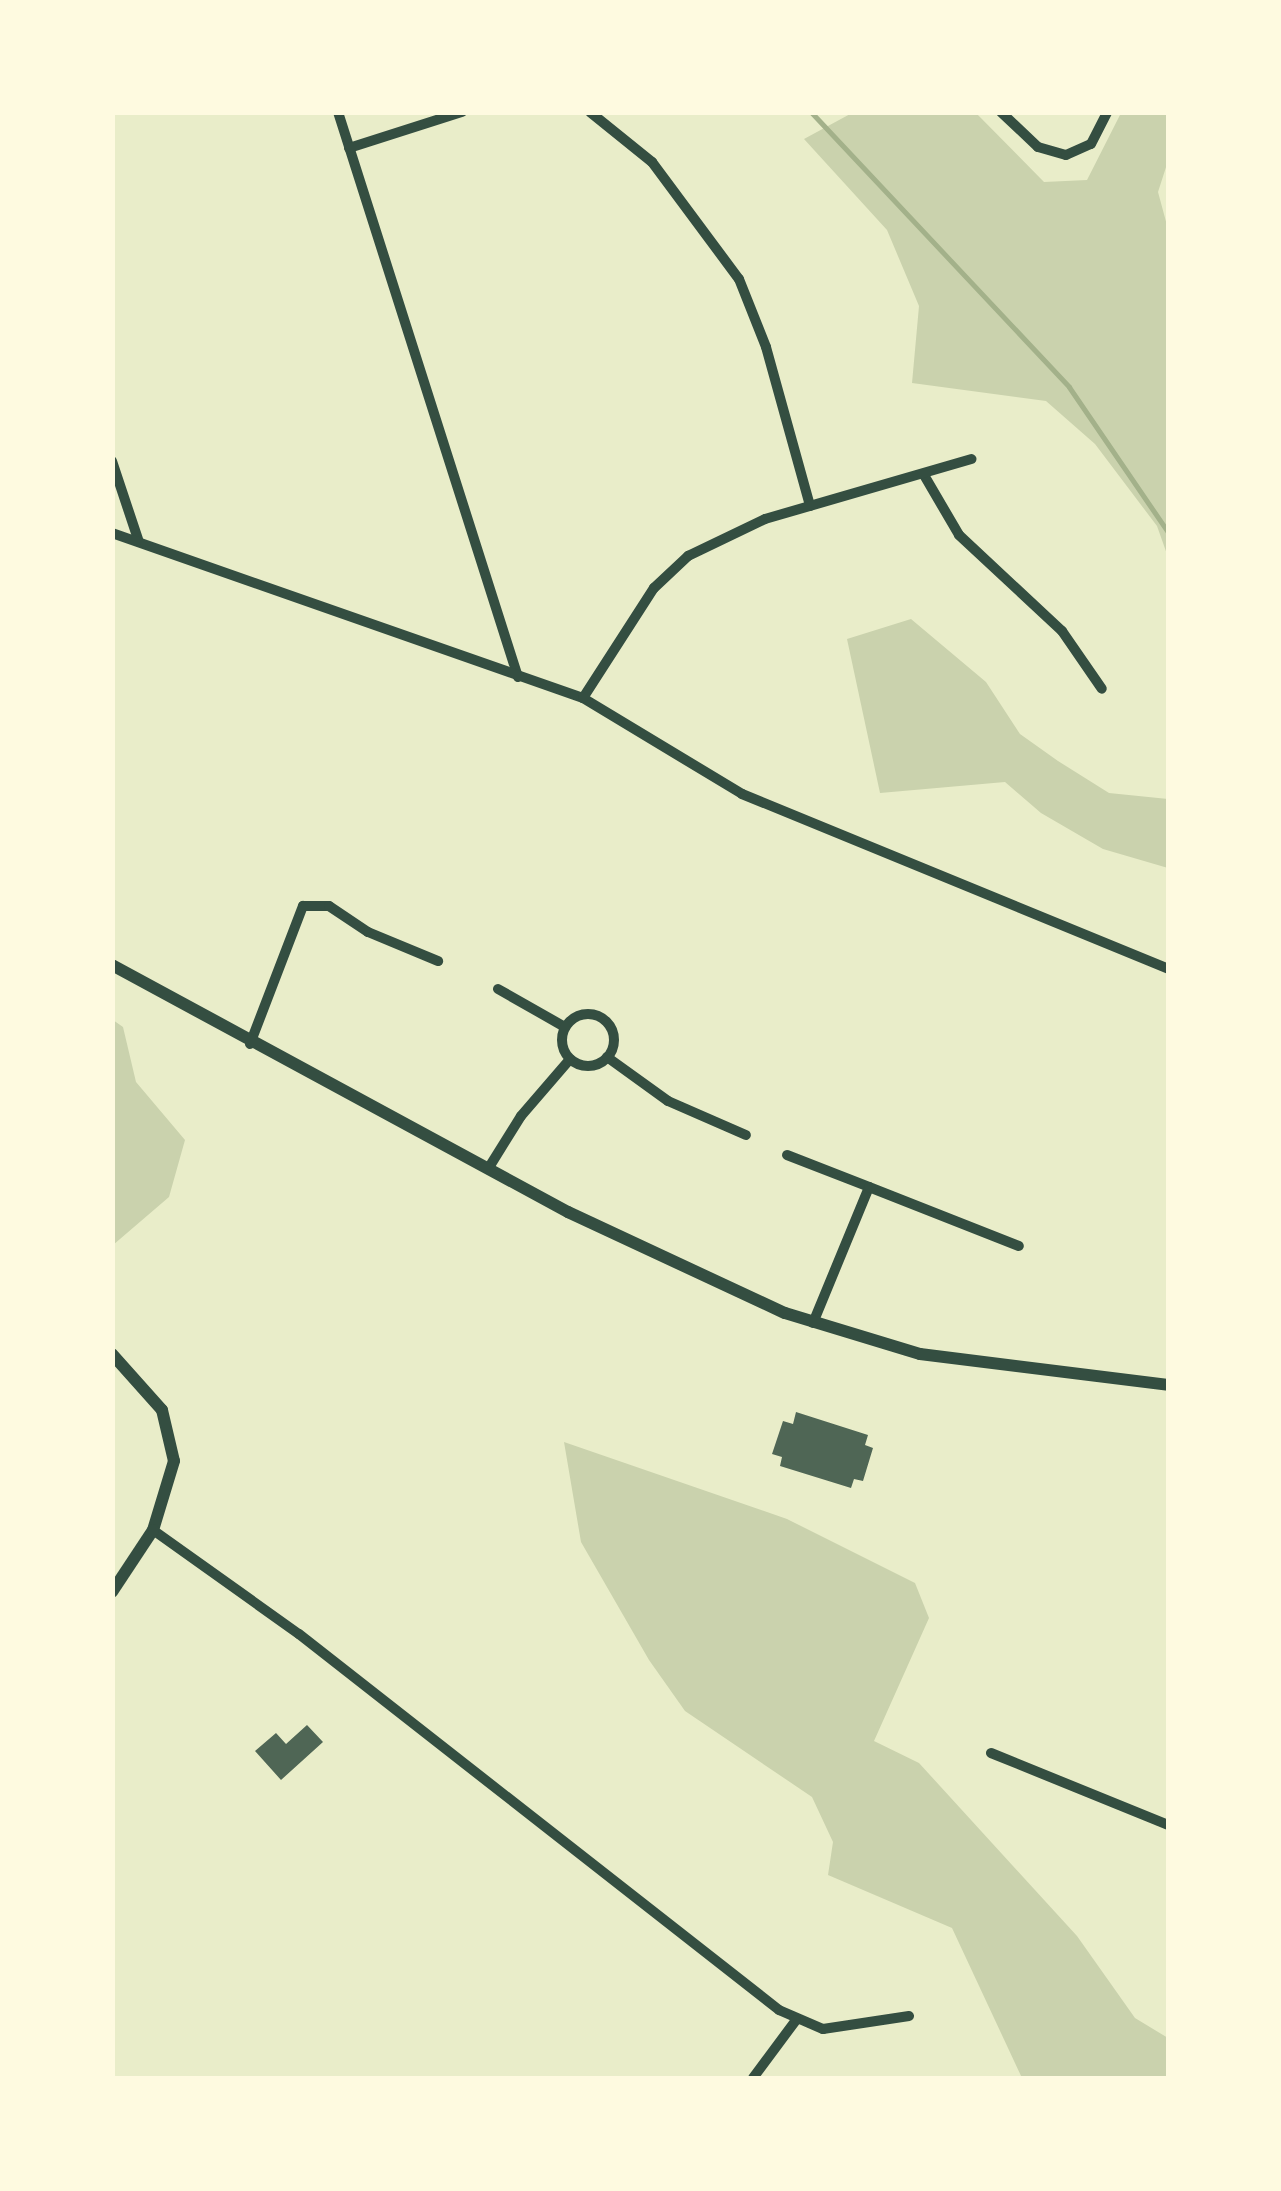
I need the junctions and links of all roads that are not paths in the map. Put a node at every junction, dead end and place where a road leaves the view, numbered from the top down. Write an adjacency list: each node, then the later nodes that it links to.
1 (338, 112): 6 (street)
2 (462, 112): 6 (street)
3 (590, 112): 10 (street)
4 (1001, 112): 5 (street)
5 (1107, 112)
6 (349, 148): 13 (street)
7 (971, 459): 9 (street)
8 (112, 460): 12 (street)
9 (924, 475): 10 (street); 14 (street)
10 (810, 506): 15 (street)
11 (112, 533): 12 (street)
12 (139, 542): 13 (street)
13 (518, 676): 15 (street)
14 (1102, 689)
15 (583, 698): 18 (street)
16 (438, 961): 21 (street)
17 (112, 966): 21 (street)
18 (1168, 968)
19 (498, 989): 20 (street)
20 (565, 1027): 22 (street); 23 (street)
21 (250, 1045): 26 (street)
22 (607, 1057): 23 (street); 24 (street)
23 (570, 1059): 26 (street)
24 (746, 1135)
25 (788, 1155): 27 (street)
26 (488, 1169): 29 (street)
27 (868, 1188): 28 (street); 29 (street)
28 (1019, 1246)
29 (814, 1323): 31 (street)
30 (112, 1354): 32 (street)
31 (1168, 1385)
32 (154, 1530): 33 (street); 37 (street)
33 (112, 1592)
34 (991, 1753): 35 (street)
35 (1168, 1826)
36 (909, 2016): 37 (street)
37 (796, 2020): 38 (street)
38 (753, 2078)

